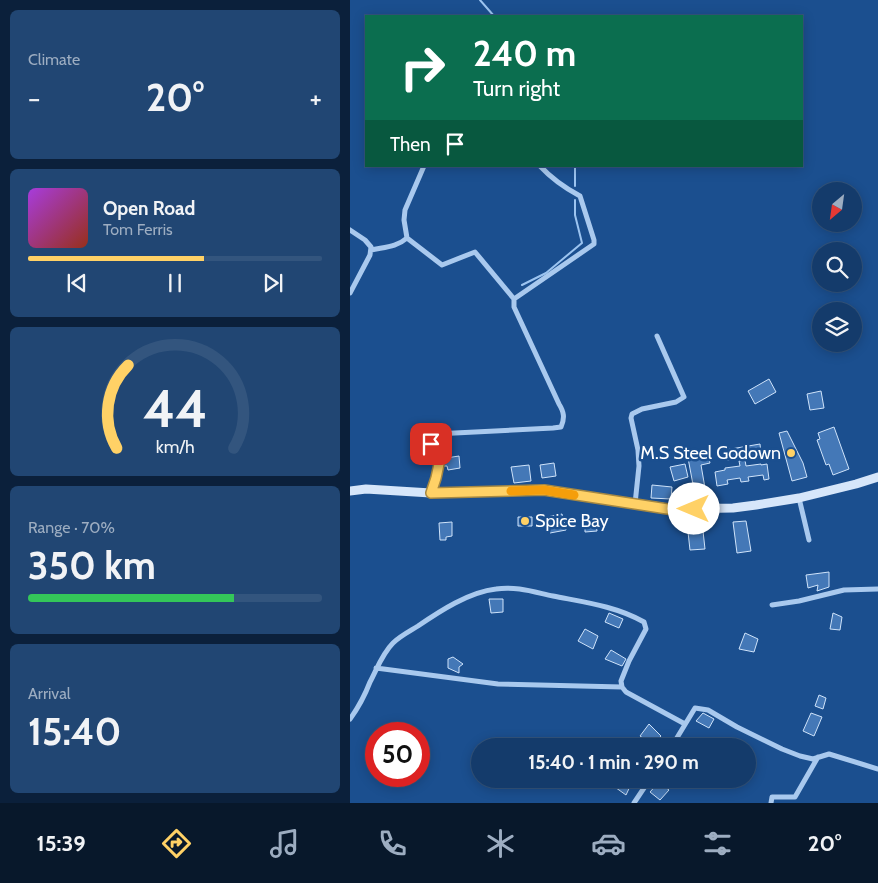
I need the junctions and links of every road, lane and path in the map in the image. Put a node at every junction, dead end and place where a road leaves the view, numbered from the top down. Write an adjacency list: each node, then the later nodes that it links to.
1 (424, 167): 4 (street)
2 (542, 167): 7 (street)
3 (350, 230): 5 (street)
4 (407, 238): 5 (street); 7 (street)
5 (371, 250): 6 (street)
6 (350, 293)
7 (514, 299): 11 (street)
8 (657, 336): 13 (street)
9 (878, 477): 12 (main road)
10 (350, 491): 11 (main road)
11 (431, 493): 13 (main road)
12 (799, 498): 13 (main road); 14 (street)
13 (635, 504)
14 (809, 540)
15 (878, 589): 16 (street)
16 (772, 605)
17 (376, 668): 18 (street); 18 (street); 19 (street)
18 (622, 687): 20 (street)
19 (350, 719)
20 (685, 724): 21 (street); 22 (street)
21 (677, 738)
22 (818, 757): 23 (street); 26 (street)
23 (878, 769)
24 (644, 788): 25 (street)
25 (634, 803)
26 (771, 803)

